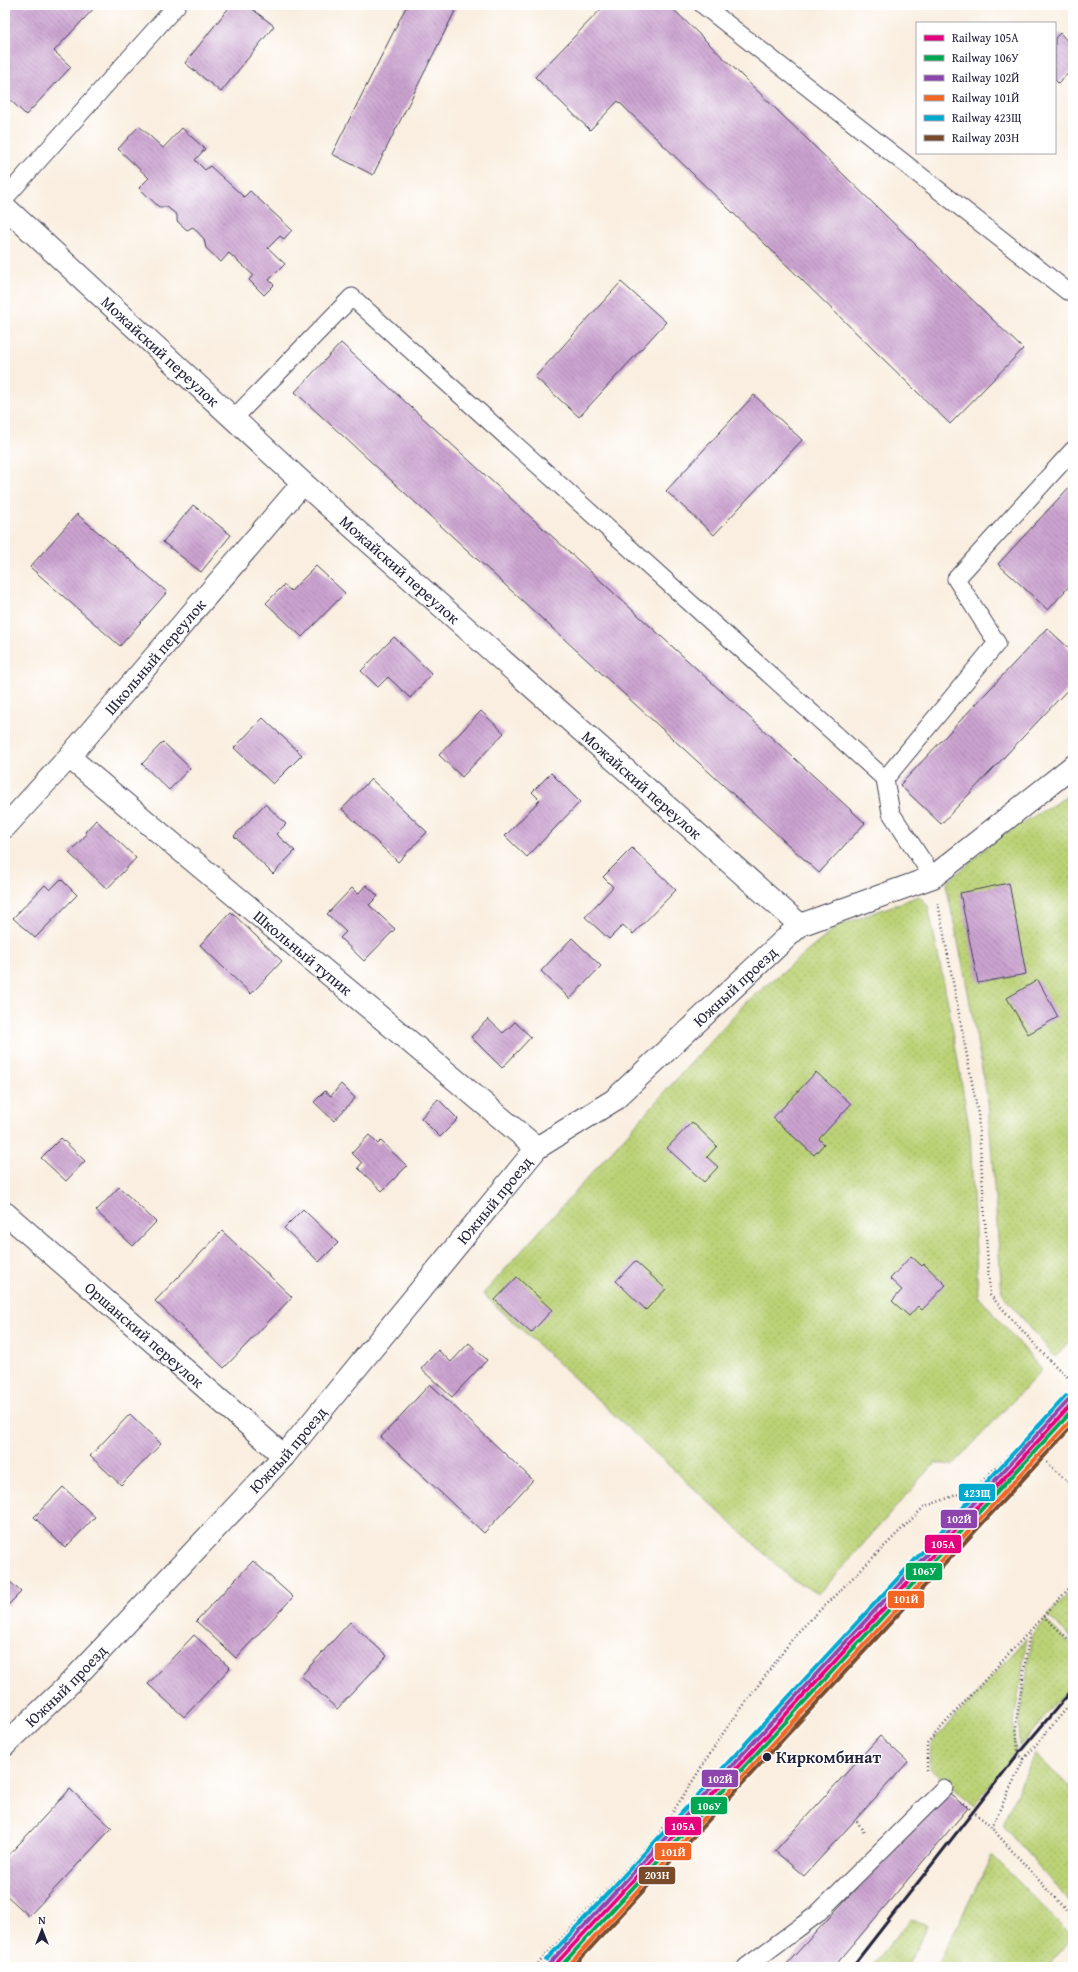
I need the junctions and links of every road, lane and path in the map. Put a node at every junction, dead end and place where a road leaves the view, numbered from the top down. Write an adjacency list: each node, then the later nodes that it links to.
1 (178, 5): 3 (lane)
2 (703, 5): 5 (lane)
3 (5, 198)
4 (5, 207): 6 (street, Можайский переулок)
5 (1071, 293)
6 (233, 419): 8 (street, Можайский переулок); 11 (lane)
7 (1073, 450): 11 (lane)
8 (302, 483): 9 (street, Школьный переулок); 14 (street, Можайский переулок)
9 (69, 757): 12 (street, Школьный переулок); 15 (street, Школьный тупик)
10 (1073, 766): 13 (street, Южный проезд)
11 (885, 779): 13 (lane)
12 (5, 827)
13 (934, 877): 14 (street, Южный проезд); 17 (path)
14 (800, 925): 15 (street, Южный проезд)
15 (537, 1148): 20 (street, Южный проезд)
16 (5, 1213): 20 (street, Оршанский переулок)
17 (1073, 1382)
18 (1073, 1392): 19 (path)
19 (1022, 1443): 21 (path); 34 (path)
20 (284, 1456): 27 (street, Южный проезд)
21 (1073, 1487)
22 (1073, 1584): 23 (path)
23 (1043, 1616): 24 (path); 25 (path)
24 (1030, 1630): 28 (path); 29 (path)
25 (1073, 1642)
26 (1073, 1701): 28 (path)
27 (5, 1745)
28 (1024, 1759): 33 (path)
29 (922, 1777)
30 (944, 1788): 35 (lane)
31 (857, 1820): 32 (path)
32 (865, 1833)
33 (1073, 1918)
34 (535, 1967)
35 (746, 1967)

